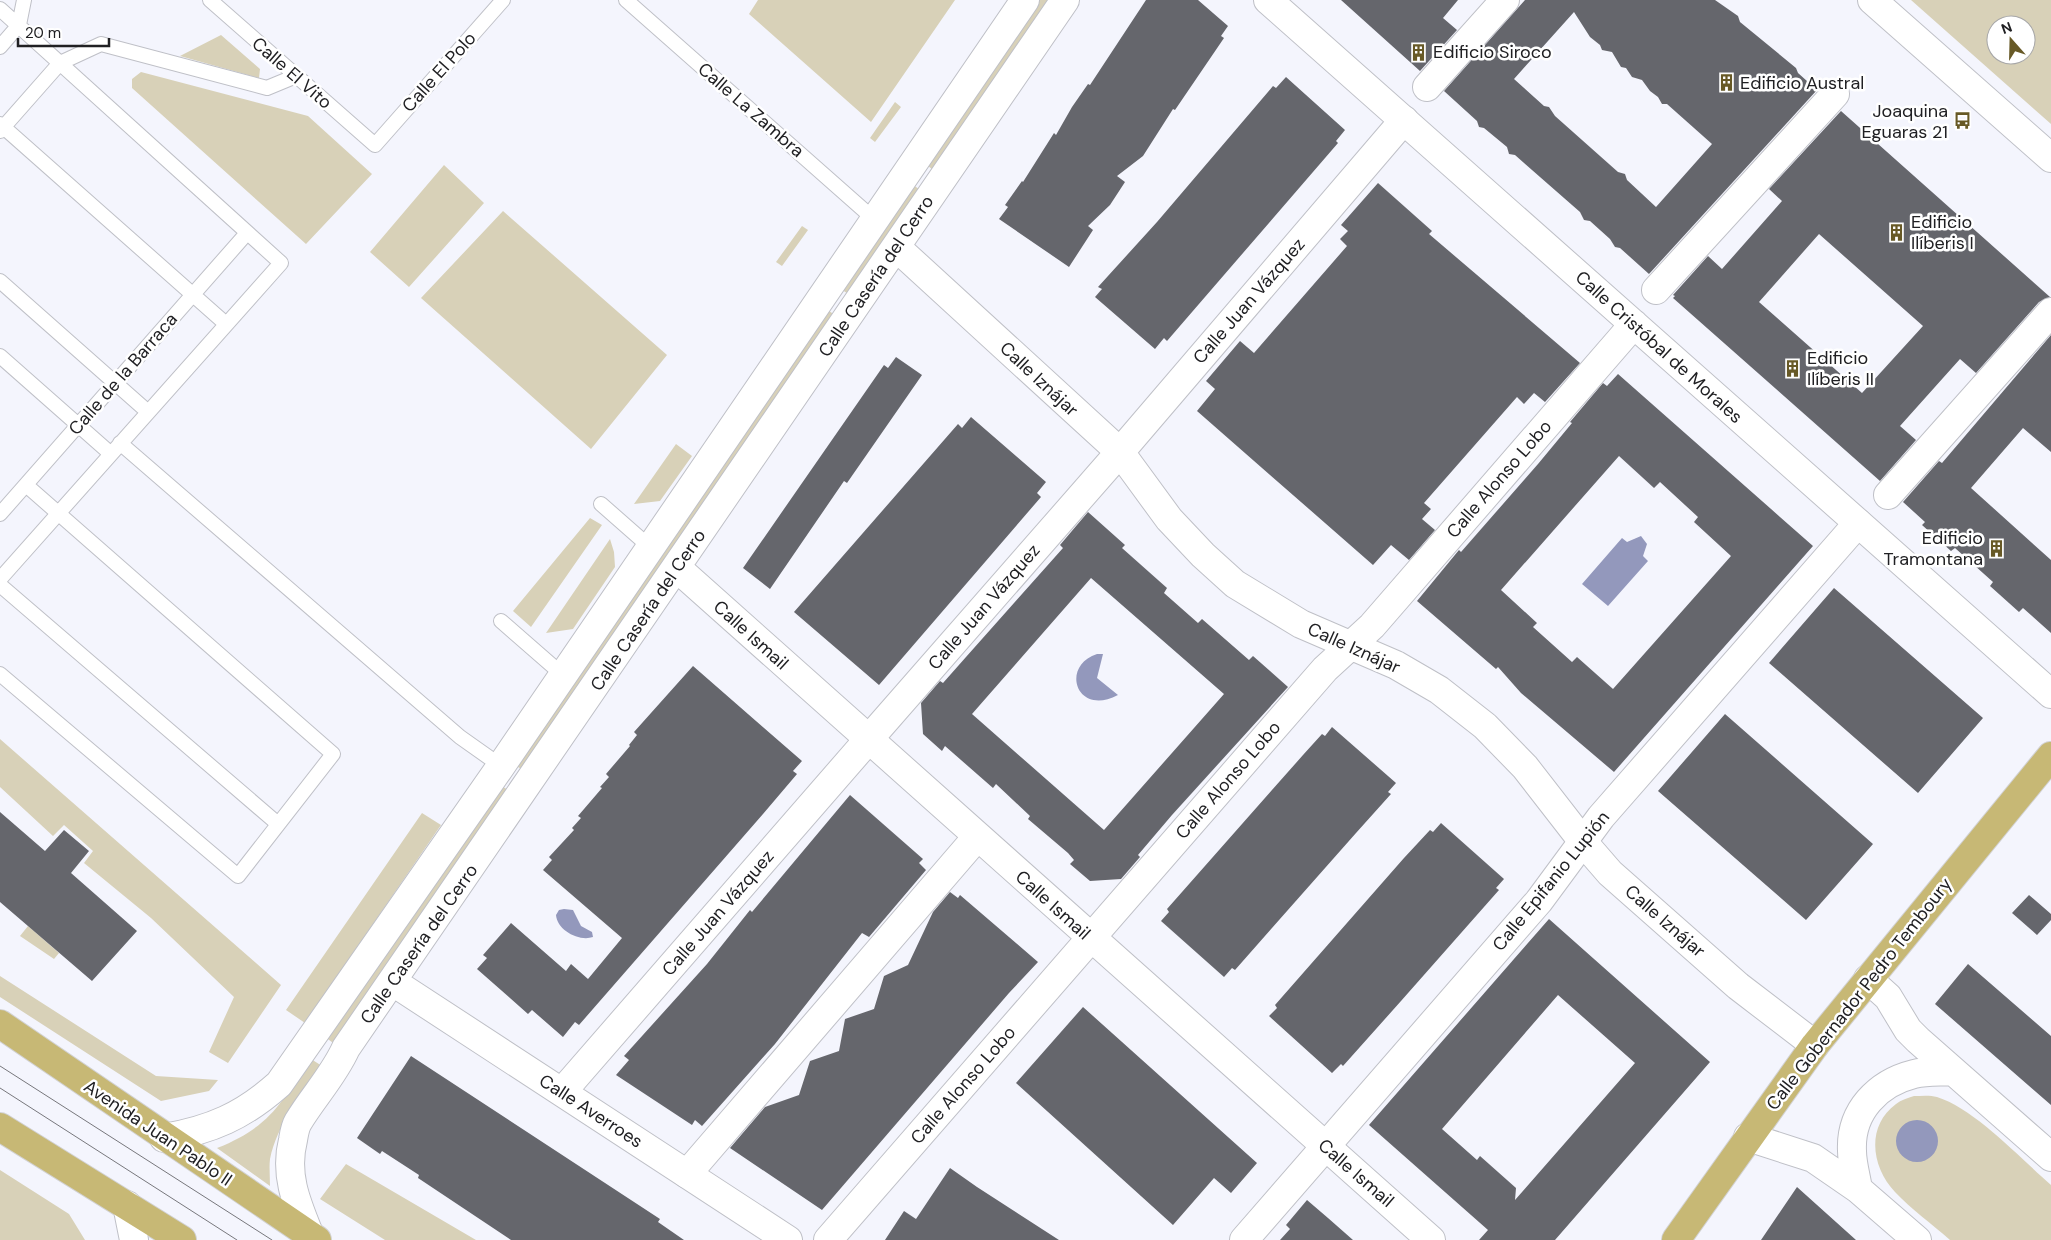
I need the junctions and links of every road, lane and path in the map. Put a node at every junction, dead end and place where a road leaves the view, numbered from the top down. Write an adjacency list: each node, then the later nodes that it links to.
1 (24, 0): 11 (lane)
2 (210, 0): 14 (lane, Calle El Vito)
3 (503, 0): 19 (lane, Calle El Polo)
4 (626, 0): 21 (lane, Calle La Zambra)
5 (1026, 0): 21 (street, Calle Casería del Cerro)
6 (1065, 0): 23 (street, Calle Casería del Cerro)
7 (1268, 0): 17 (street, Calle Cristóbal de Morales)
8 (1505, 0): 15 (street)
9 (1872, 0): 20 (street)
10 (0, 8): 11 (lane)
11 (19, 25): 12 (lane); 13 (lane)
12 (0, 47)
13 (60, 64): 14 (lane); 18 (lane); 22 (lane)
14 (296, 76): 19 (lane, Calle El Vito)
15 (1427, 87)
16 (1835, 94): 25 (street)
17 (1404, 120): 29 (street, Calle Cristóbal de Morales); 35 (street, Calle Juan Vázquez)
18 (1, 127): 26 (lane)
19 (375, 145)
20 (2051, 158)
21 (875, 220): 42 (street, Calle Casería del Cerro)
22 (246, 233): 26 (lane, Calle de la Barraca); 28 (lane)
23 (896, 248): 35 (street, Calle Iznájar); 43 (street, Calle Casería del Cerro)
24 (0, 281): 31 (lane)
25 (1656, 290)
26 (192, 295): 28 (lane); 31 (lane, Calle de la Barraca)
27 (2051, 312): 37 (street)
28 (226, 324): 32 (lane)
29 (1634, 324): 41 (street, Calle Cristóbal de Morales); 47 (street, Calle Alonso Lobo)
30 (0, 356): 33 (lane)
31 (115, 384): 32 (lane); 33 (lane, Calle de la Barraca)
32 (148, 412): 34 (lane)
33 (78, 426): 34 (lane); 36 (lane, Calle de la Barraca)
34 (116, 449): 40 (lane); 53 (lane)
35 (1120, 452): 47 (street, Calle Iznájar); 51 (street, Calle Juan Vázquez)
36 (26, 485): 39 (lane, Calle de la Barraca); 40 (lane)
37 (1888, 495)
38 (601, 504): 42 (lane)
39 (0, 513)
40 (58, 514): 44 (lane); 54 (lane)
41 (1858, 523): 50 (street, Calle Cristóbal de Morales); 56 (street, Calle Epifanio Lupión)
42 (651, 548): 49 (street, Calle Casería del Cerro)
43 (676, 568): 51 (street, Calle Ismail); 59 (street, Calle Casería del Cerro)
44 (0, 579)
45 (0, 585): 54 (lane)
46 (501, 621): 49 (lane)
47 (1350, 645): 56 (street, Calle Iznájar); 57 (street, Calle Alonso Lobo)
48 (0, 674): 54 (lane)
49 (564, 676): 53 (street, Calle Casería del Cerro)
50 (2051, 694)
51 (868, 740): 55 (street, Calle Ismail); 63 (street, Calle Juan Vázquez)
52 (2051, 756): 58 (main road, Calle Gobernador Pedro Temboury)
53 (501, 766): 65 (street, Calle Casería del Cerro)
54 (278, 824)
55 (977, 837): 57 (street, Calle Ismail); 69 (street)
56 (1584, 843): 61 (street, Calle Iznájar); 67 (street, Calle Epifanio Lupión)
57 (1091, 938): 67 (street, Calle Ismail); 76 (street, Calle Alonso Lobo)
58 (1868, 978): 61 (main road, Calle Gobernador Pedro Temboury); 62 (street)
59 (393, 982): 63 (street, Calle Averroes); 72 (street, Calle Casería del Cerro)
60 (0, 1024): 65 (main road, Avenida Juan Pablo II)
61 (1815, 1045): 66 (main road, Calle Gobernador Pedro Temboury)
62 (1953, 1071): 68 (street); 70 (street)
63 (562, 1092): 69 (street, Calle Averroes)
64 (0, 1127): 71 (main road)
65 (164, 1138): 72 (main road, Avenida Juan Pablo II)
66 (1748, 1138): 70 (street); 79 (main road, Calle Gobernador Pedro Temboury)
67 (1325, 1146): 77 (street, Calle Epifanio Lupión); 78 (street, Calle Ismail)
68 (2051, 1157)
69 (687, 1174): 75 (street, Calle Averroes)
70 (1858, 1188): 80 (street)
71 (127, 1205): 73 (street); 74 (main road)
72 (314, 1238)
73 (134, 1240)
74 (182, 1240)
75 (788, 1240)
76 (828, 1240)
77 (1244, 1240)
78 (1431, 1240)
79 (1676, 1240)
80 (1918, 1240)

